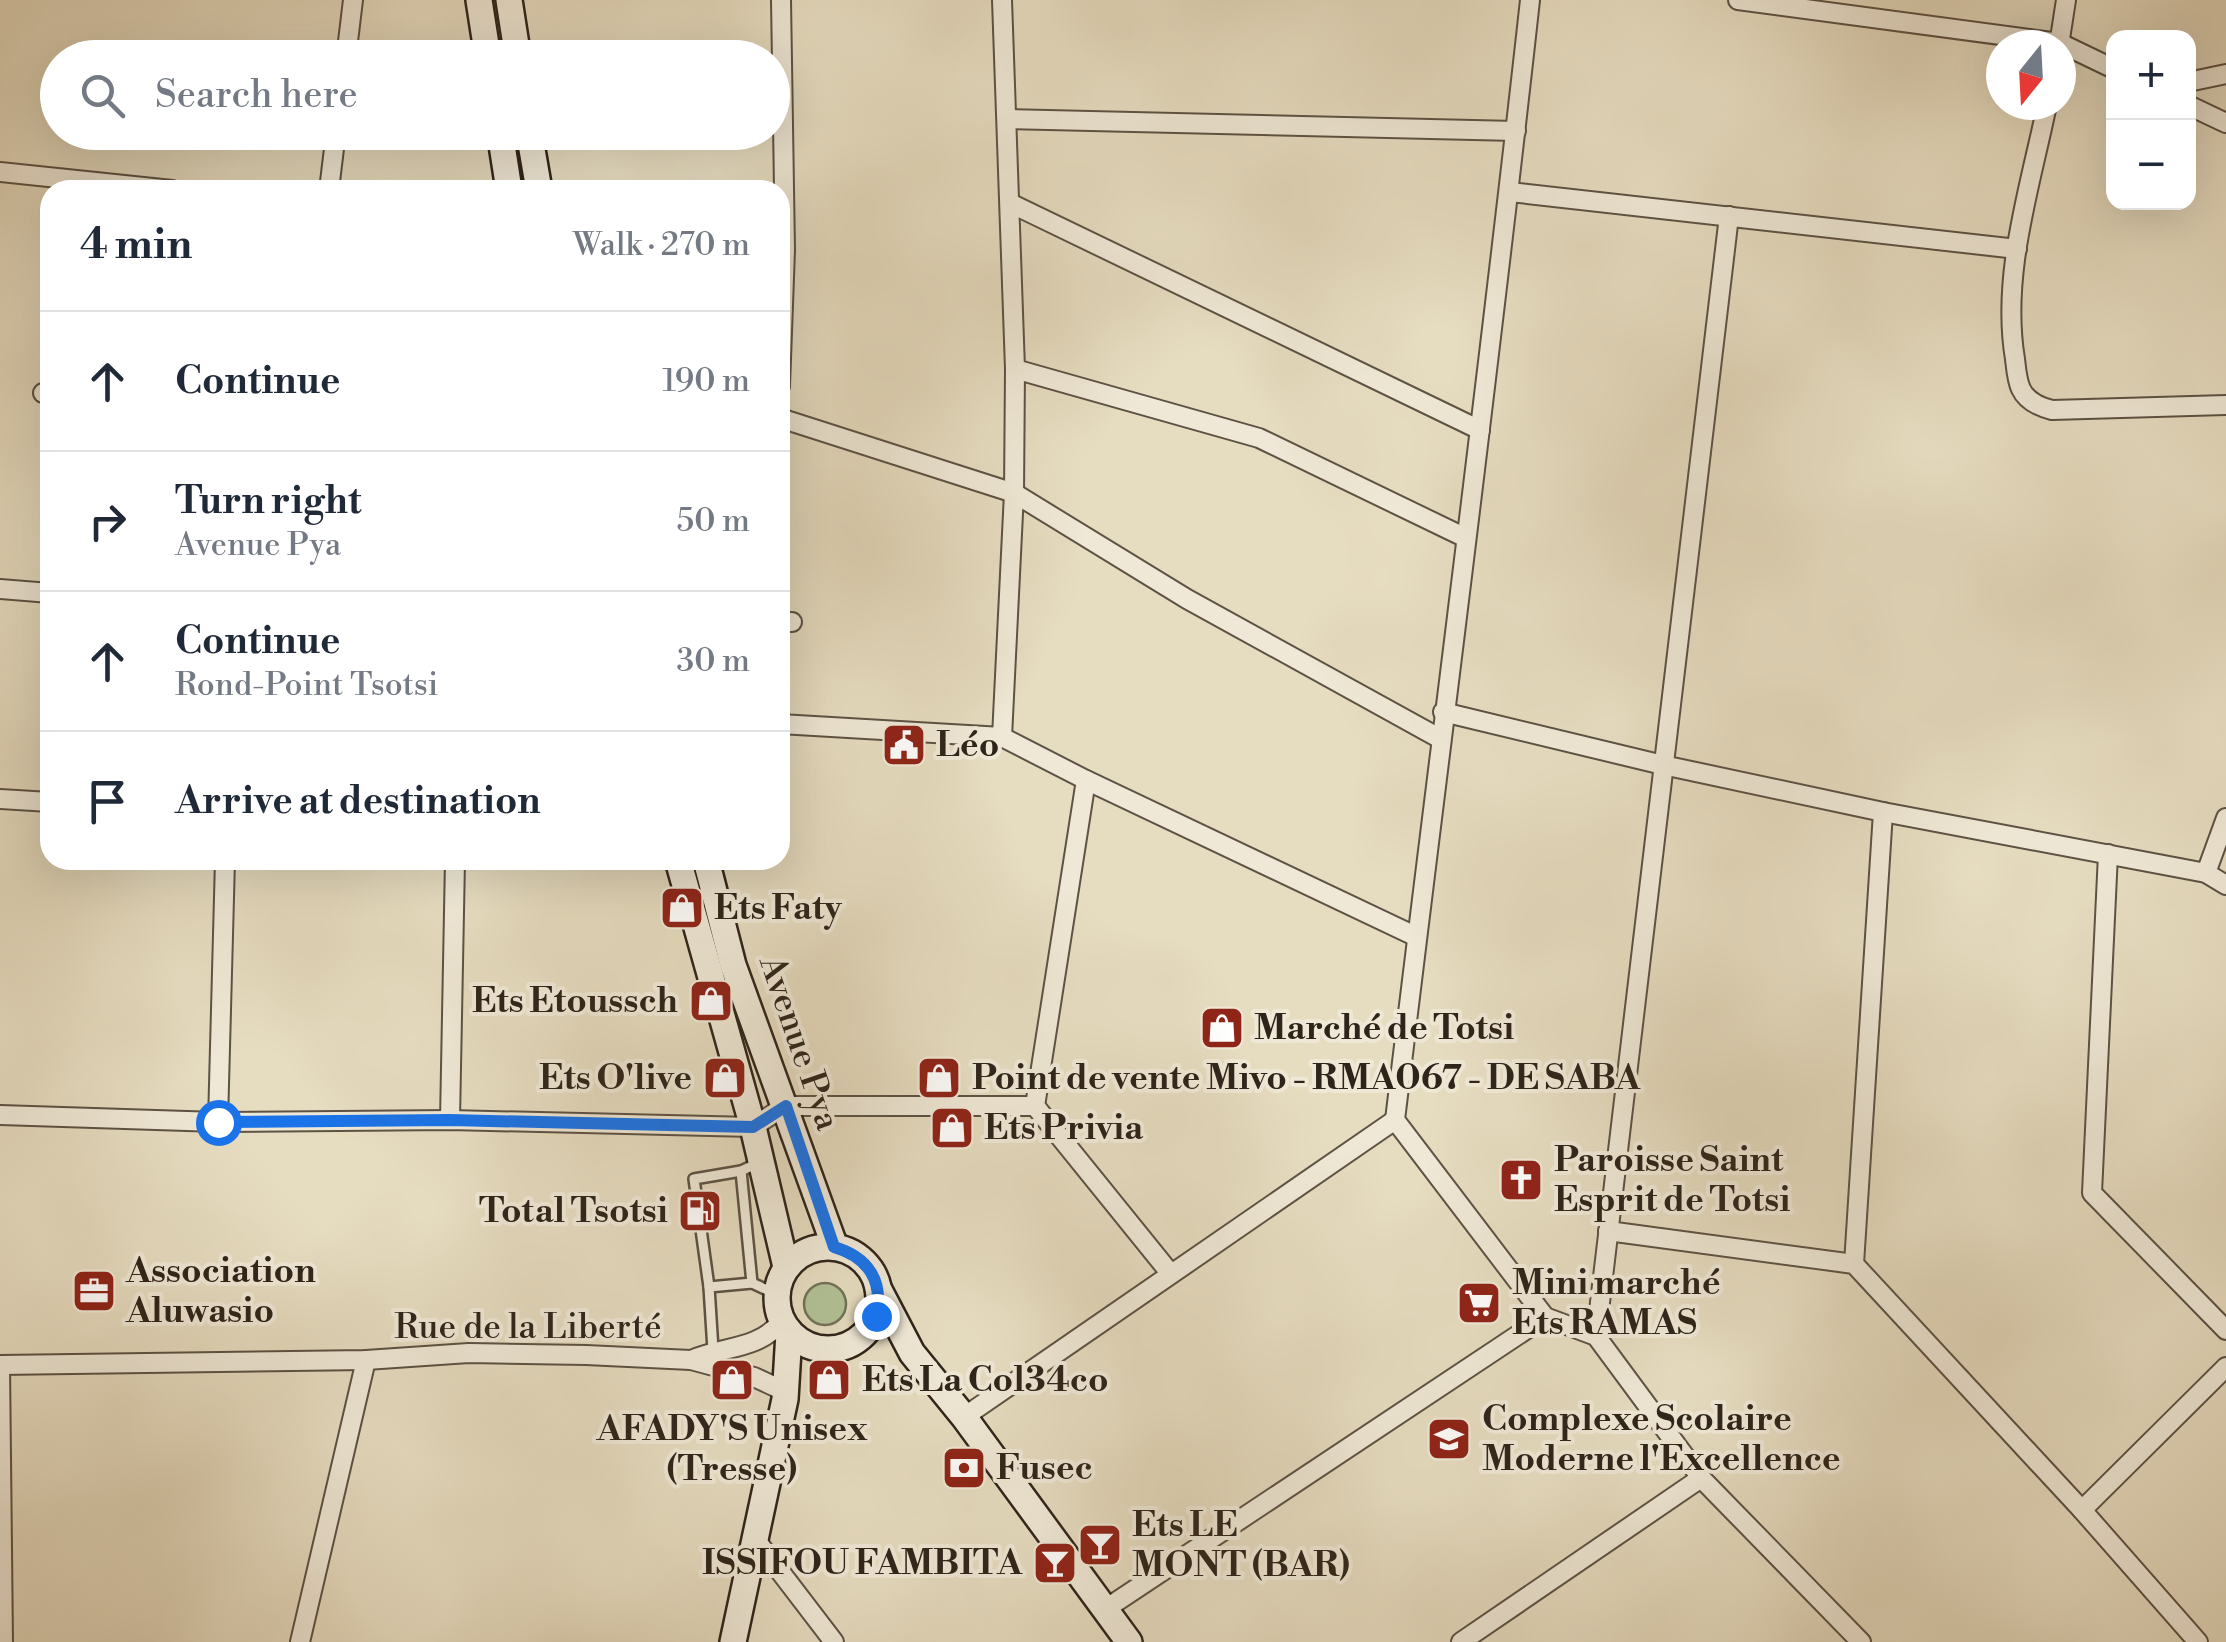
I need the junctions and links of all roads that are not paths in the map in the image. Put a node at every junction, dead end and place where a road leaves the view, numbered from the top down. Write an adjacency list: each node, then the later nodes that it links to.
1 (354, 0): 11 (street)
2 (479, 0): 12 (main road)
3 (509, 0): 13 (main road)
4 (781, 0): 14 (street)
5 (1002, 0): 20 (street)
6 (1530, 0): 23 (street)
7 (1738, 0): 10 (street)
8 (2066, 0): 9 (street)
9 (2061, 30)
10 (1986, 34)
11 (348, 40)
12 (485, 40)
13 (515, 40)
14 (782, 40)
15 (2076, 52): 16 (street)
16 (2106, 65)
17 (2226, 74): 18 (street)
18 (2196, 80)
19 (2196, 109): 22 (street)
20 (1008, 119): 23 (street); 35 (street)
21 (2044, 120): 37 (street)
22 (2226, 123)
23 (1516, 130): 34 (street)
24 (334, 150): 30 (street)
25 (502, 150): 31 (main road)
26 (532, 150): 32 (main road)
27 (784, 150): 33 (street)
28 (0, 172): 29 (street)
29 (76, 180)
30 (330, 180)
31 (507, 180)
32 (538, 180)
33 (785, 180)
34 (1510, 192): 36 (street); 41 (street)
35 (1010, 204): 38 (street); 41 (street)
36 (1730, 216): 37 (street); 50 (street)
37 (2016, 249): 39 (street)
38 (1015, 369): 42 (street); 43 (street)
39 (2226, 405)
40 (790, 421): 42 (street)
41 (1480, 430): 43 (street)
42 (1014, 493): 48 (street); 49 (street)
43 (1466, 538): 46 (street)
44 (0, 589): 45 (street)
45 (40, 592)
46 (1443, 712): 49 (street); 50 (street)
47 (790, 725): 48 (street)
48 (1002, 737): 51 (street)
49 (1440, 738): 63 (street)
50 (1663, 766): 54 (street); 75 (street)
51 (1086, 780): 63 (street); 65 (street)
52 (0, 799): 53 (street)
53 (40, 801)
54 (1883, 812): 56 (street); 78 (street)
55 (2226, 818): 61 (street)
56 (2108, 854): 61 (street); 87 (street)
57 (225, 870): 69 (street)
58 (455, 870): 67 (street)
59 (681, 870): 70 (main road, Avenue Pya)
60 (709, 870): 64 (main road, Avenue Pya)
61 (2206, 873): 62 (street)
62 (2226, 885)
63 (1417, 937): 68 (street)
64 (786, 1106): 65 (street); 70 (street); 77 (main road, Avenue Pya)
65 (1035, 1106): 80 (street)
66 (0, 1115): 69 (street)
67 (450, 1120): 69 (street); 70 (street)
68 (1395, 1120): 80 (street); 84 (street)
69 (218, 1122)
70 (753, 1127): 71 (main road, Avenue Pya)
71 (751, 1166): 72 (lane); 76 (lane); 79 (main road, Avenue Pya)
72 (744, 1196): 73 (lane); 83 (lane)
73 (733, 1199)
74 (714, 1231): 76 (lane)
75 (1608, 1231): 78 (street); 88 (street)
76 (702, 1235): 81 (lane)
77 (834, 1247): 79 (main road); 82 (main road)
78 (1854, 1264): 99 (street)
79 (786, 1267): 83 (main road)
80 (1170, 1274): 97 (street)
81 (709, 1287): 83 (lane); 90 (lane)
82 (878, 1288): 86 (main road); 91 (main road)
83 (764, 1289): 85 (main road)
84 (1546, 1318): 88 (street); 102 (street)
85 (785, 1327): 89 (main road); 90 (street); 96 (main road)
86 (869, 1329): 89 (main road); 91 (main road)
87 (2226, 1330)
88 (1596, 1336): 98 (street)
89 (839, 1349): 96 (main road)
90 (713, 1350): 93 (street)
91 (912, 1354): 97 (main road)
92 (366, 1360): 93 (street, Rue de la Liberté); 94 (street, Rue de la Liberté); 104 (street)
93 (690, 1360): 96 (street)
94 (0, 1365): 100 (street)
95 (2226, 1368): 99 (street)
96 (784, 1395): 101 (main road)
97 (964, 1417): 102 (main road)
98 (1701, 1478): 108 (street); 109 (street)
99 (2082, 1510): 110 (street)
100 (2, 1540): 103 (street)
101 (756, 1540): 105 (main road); 106 (street)
102 (1107, 1608): 107 (main road)
103 (3, 1642)
104 (300, 1642)
105 (733, 1642)
106 (834, 1642)
107 (1129, 1642)
108 (1461, 1642)
109 (1861, 1642)
110 (2198, 1642)

